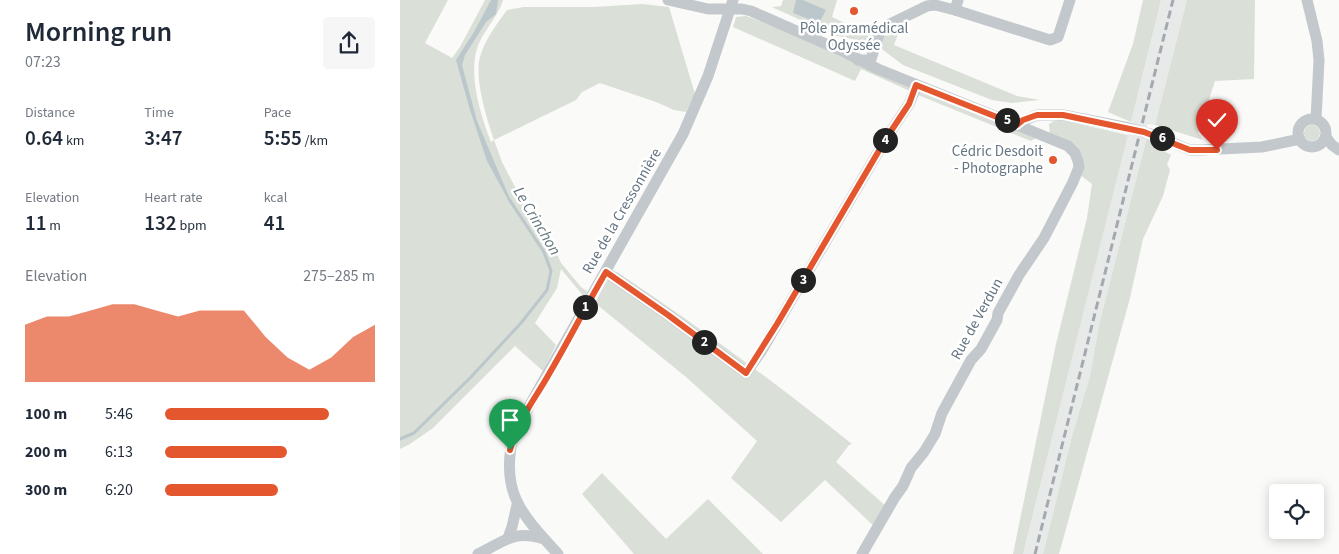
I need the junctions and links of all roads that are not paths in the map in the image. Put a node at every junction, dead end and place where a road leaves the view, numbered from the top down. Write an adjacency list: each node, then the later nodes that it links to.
1 (668, 0): 4 (street)
2 (1070, 0): 5 (street)
3 (1307, 0): 10 (street)
4 (731, 5): 6 (street); 15 (street, Rue de la Cressonnière)
5 (957, 5): 7 (street)
6 (844, 52): 7 (street); 8 (street)
7 (872, 54): 8 (street); 9 (street)
8 (858, 60): 9 (street)
9 (912, 83): 11 (street); 15 (street)
10 (1316, 119): 12 (street); 13 (street)
11 (1017, 125): 13 (street); 21 (street, Rue de Verdun)
12 (1326, 137): 13 (street); 14 (street)
13 (1300, 140)
14 (1339, 150)
15 (606, 272): 16 (street, Rue de la Cressonnière)
16 (517, 505): 17 (street); 18 (street)
17 (508, 538): 18 (street); 19 (street)
18 (544, 539): 20 (street)
19 (478, 554)
20 (558, 554)
21 (862, 554)

